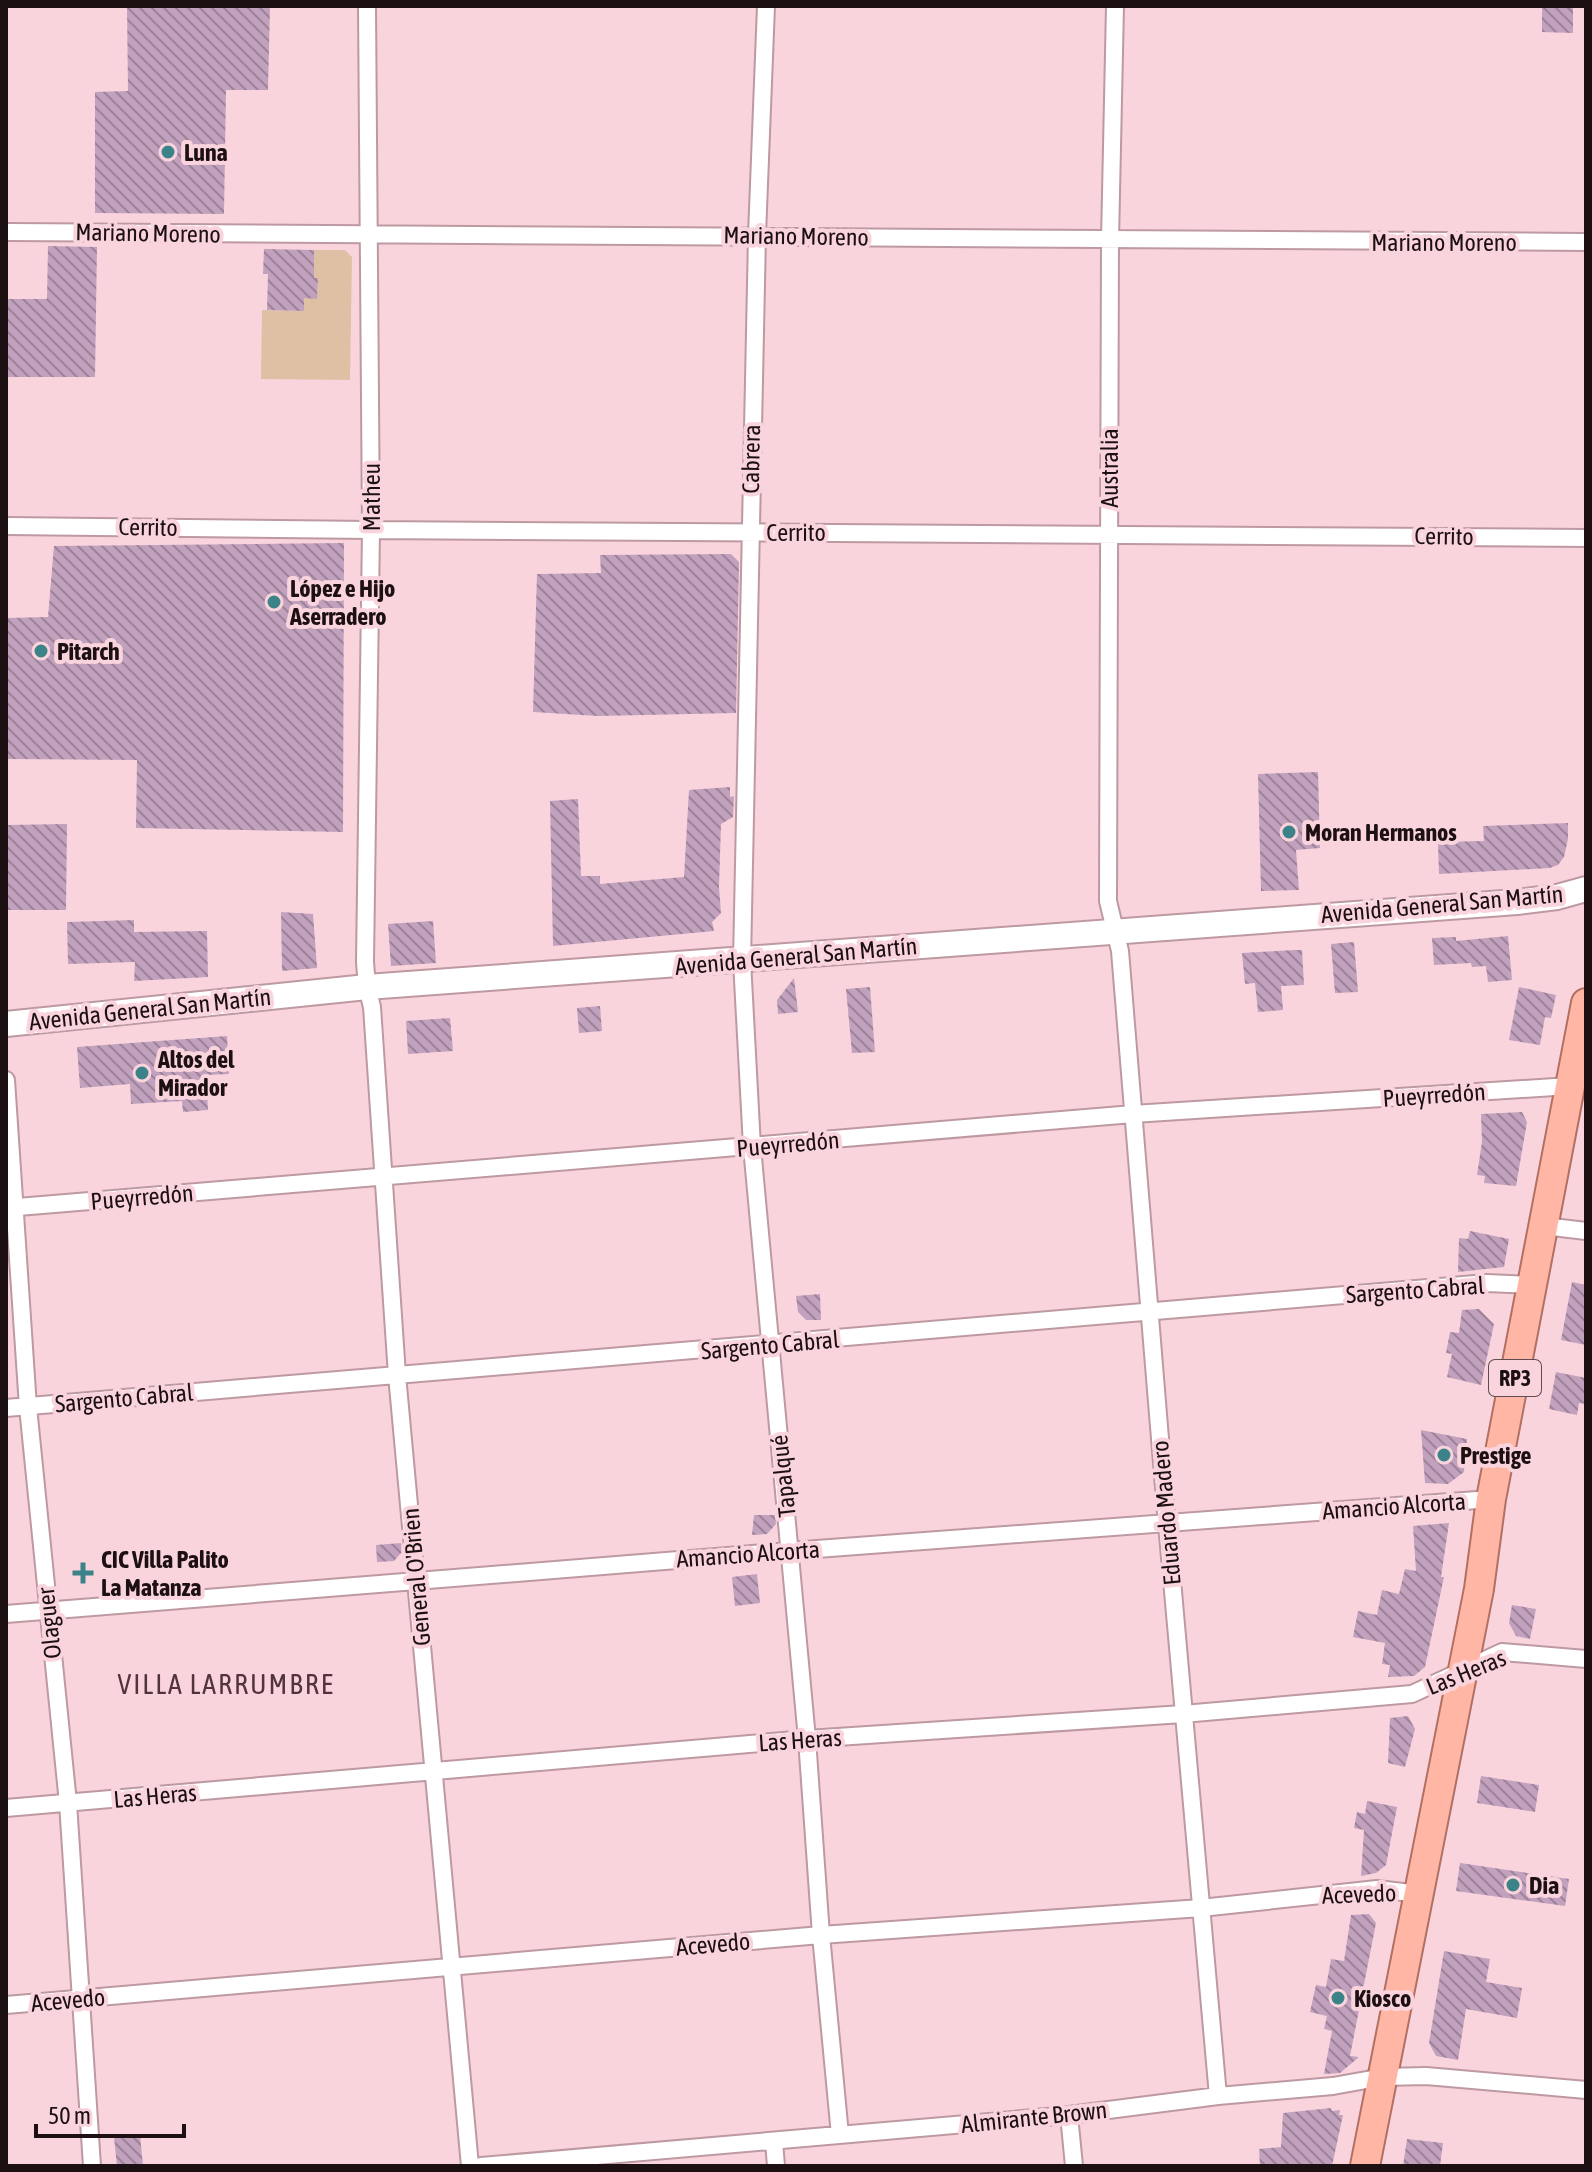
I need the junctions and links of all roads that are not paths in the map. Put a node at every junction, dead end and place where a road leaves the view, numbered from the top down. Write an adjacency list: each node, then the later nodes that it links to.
1 (367, 6): 5 (street, Matheu)
2 (766, 6): 6 (street, Cabrera)
3 (1115, 6): 7 (street, Australia)
4 (6, 232): 5 (street, Mariano Moreno)
5 (369, 235): 6 (street, Mariano Moreno); 10 (street, Matheu)
6 (757, 235): 7 (street, Mariano Moreno); 11 (street, Cabrera)
7 (1110, 240): 8 (street, Mariano Moreno); 12 (street, Australia)
8 (1586, 242)
9 (6, 526): 10 (street, Cerrito)
10 (371, 530): 11 (street, Cerrito); 17 (street, Matheu)
11 (750, 532): 12 (street, Cerrito); 16 (street, Cabrera)
12 (1109, 533): 13 (street, Cerrito); 15 (street, Australia)
13 (1586, 538)
14 (1586, 889): 15 (main road, Avenida General San Martín)
15 (1115, 930): 16 (main road, Avenida General San Martín); 22 (street, Eduardo Madero)
16 (742, 961): 17 (main road, Avenida General San Martín); 23 (street, Tapalqué)
17 (367, 987): 19 (main road, Avenida General San Martín); 24 (street, General O'Brien)
18 (1586, 1003): 21 (highway, RP3)
19 (6, 1024)
20 (6, 1080): 25 (street, Olaguer)
21 (1570, 1086): 22 (street, Pueyrredón); 26 (highway, RP3)
22 (1133, 1114): 23 (street, Pueyrredón); 29 (street, Eduardo Madero)
23 (752, 1147): 24 (street, Pueyrredón); 30 (street, Tapalqué)
24 (382, 1178): 25 (street, Pueyrredón); 31 (street, General O'Brien)
25 (11, 1208): 32 (street, Olaguer)
26 (1544, 1226): 27 (street); 28 (highway, RP3)
27 (1586, 1231)
28 (1533, 1285): 29 (street, Sargento Cabral); 34 (highway, RP3)
29 (1149, 1311): 30 (street, Sargento Cabral); 35 (street, Eduardo Madero)
30 (770, 1345): 31 (street, Sargento Cabral); 36 (street, Tapalqué)
31 (397, 1375): 32 (street, Sargento Cabral); 37 (street, General O'Brien)
32 (28, 1407): 33 (street, Sargento Cabral); 38 (street, Olaguer)
33 (6, 1408)
34 (1491, 1499): 35 (street, Amancio Alcorta); 41 (highway, RP3)
35 (1167, 1524): 36 (street, Amancio Alcorta); 42 (street, Eduardo Madero)
36 (790, 1551): 37 (street, Amancio Alcorta); 43 (street, Tapalqué)
37 (417, 1580): 38 (street, Amancio Alcorta); 44 (street, General O'Brien)
38 (47, 1611): 39 (street, Amancio Alcorta); 45 (street, Olaguer)
39 (6, 1614)
40 (1586, 1659): 41 (street, Las Heras)
41 (1462, 1669): 42 (street, Las Heras); 47 (highway, RP3)
42 (1183, 1714): 43 (street, Las Heras); 48 (street, Eduardo Madero)
43 (807, 1739): 44 (street, Las Heras); 49 (street, Tapalqué)
44 (432, 1771): 45 (street, Las Heras); 50 (street, General O'Brien)
45 (68, 1803): 46 (street, Las Heras); 51 (street, Olaguer)
46 (6, 1808)
47 (1420, 1894): 48 (street, Acevedo); 53 (highway, RP3)
48 (1201, 1908): 49 (street, Acevedo); 55 (street, Eduardo Madero)
49 (821, 1935): 50 (street, Acevedo); 57 (street, Tapalqué)
50 (451, 1966): 51 (street, Acevedo); 60 (street, General O'Brien)
51 (80, 1999): 52 (street, Acevedo); 59 (street, Olaguer)
52 (6, 2005)
53 (1383, 2077): 54 (street, Almirante Brown); 55 (street, Almirante Brown); 64 (highway, RP3)
54 (1586, 2090)
55 (1218, 2096): 56 (street, Almirante Brown)
56 (1069, 2115): 57 (street, Almirante Brown); 63 (street)
57 (840, 2135): 58 (street, Almirante Brown)
58 (774, 2142): 61 (street, Almirante Brown); 62 (street)
59 (92, 2166)
60 (470, 2166)
61 (481, 2166)
62 (776, 2166)
63 (1074, 2166)
64 (1365, 2166)

